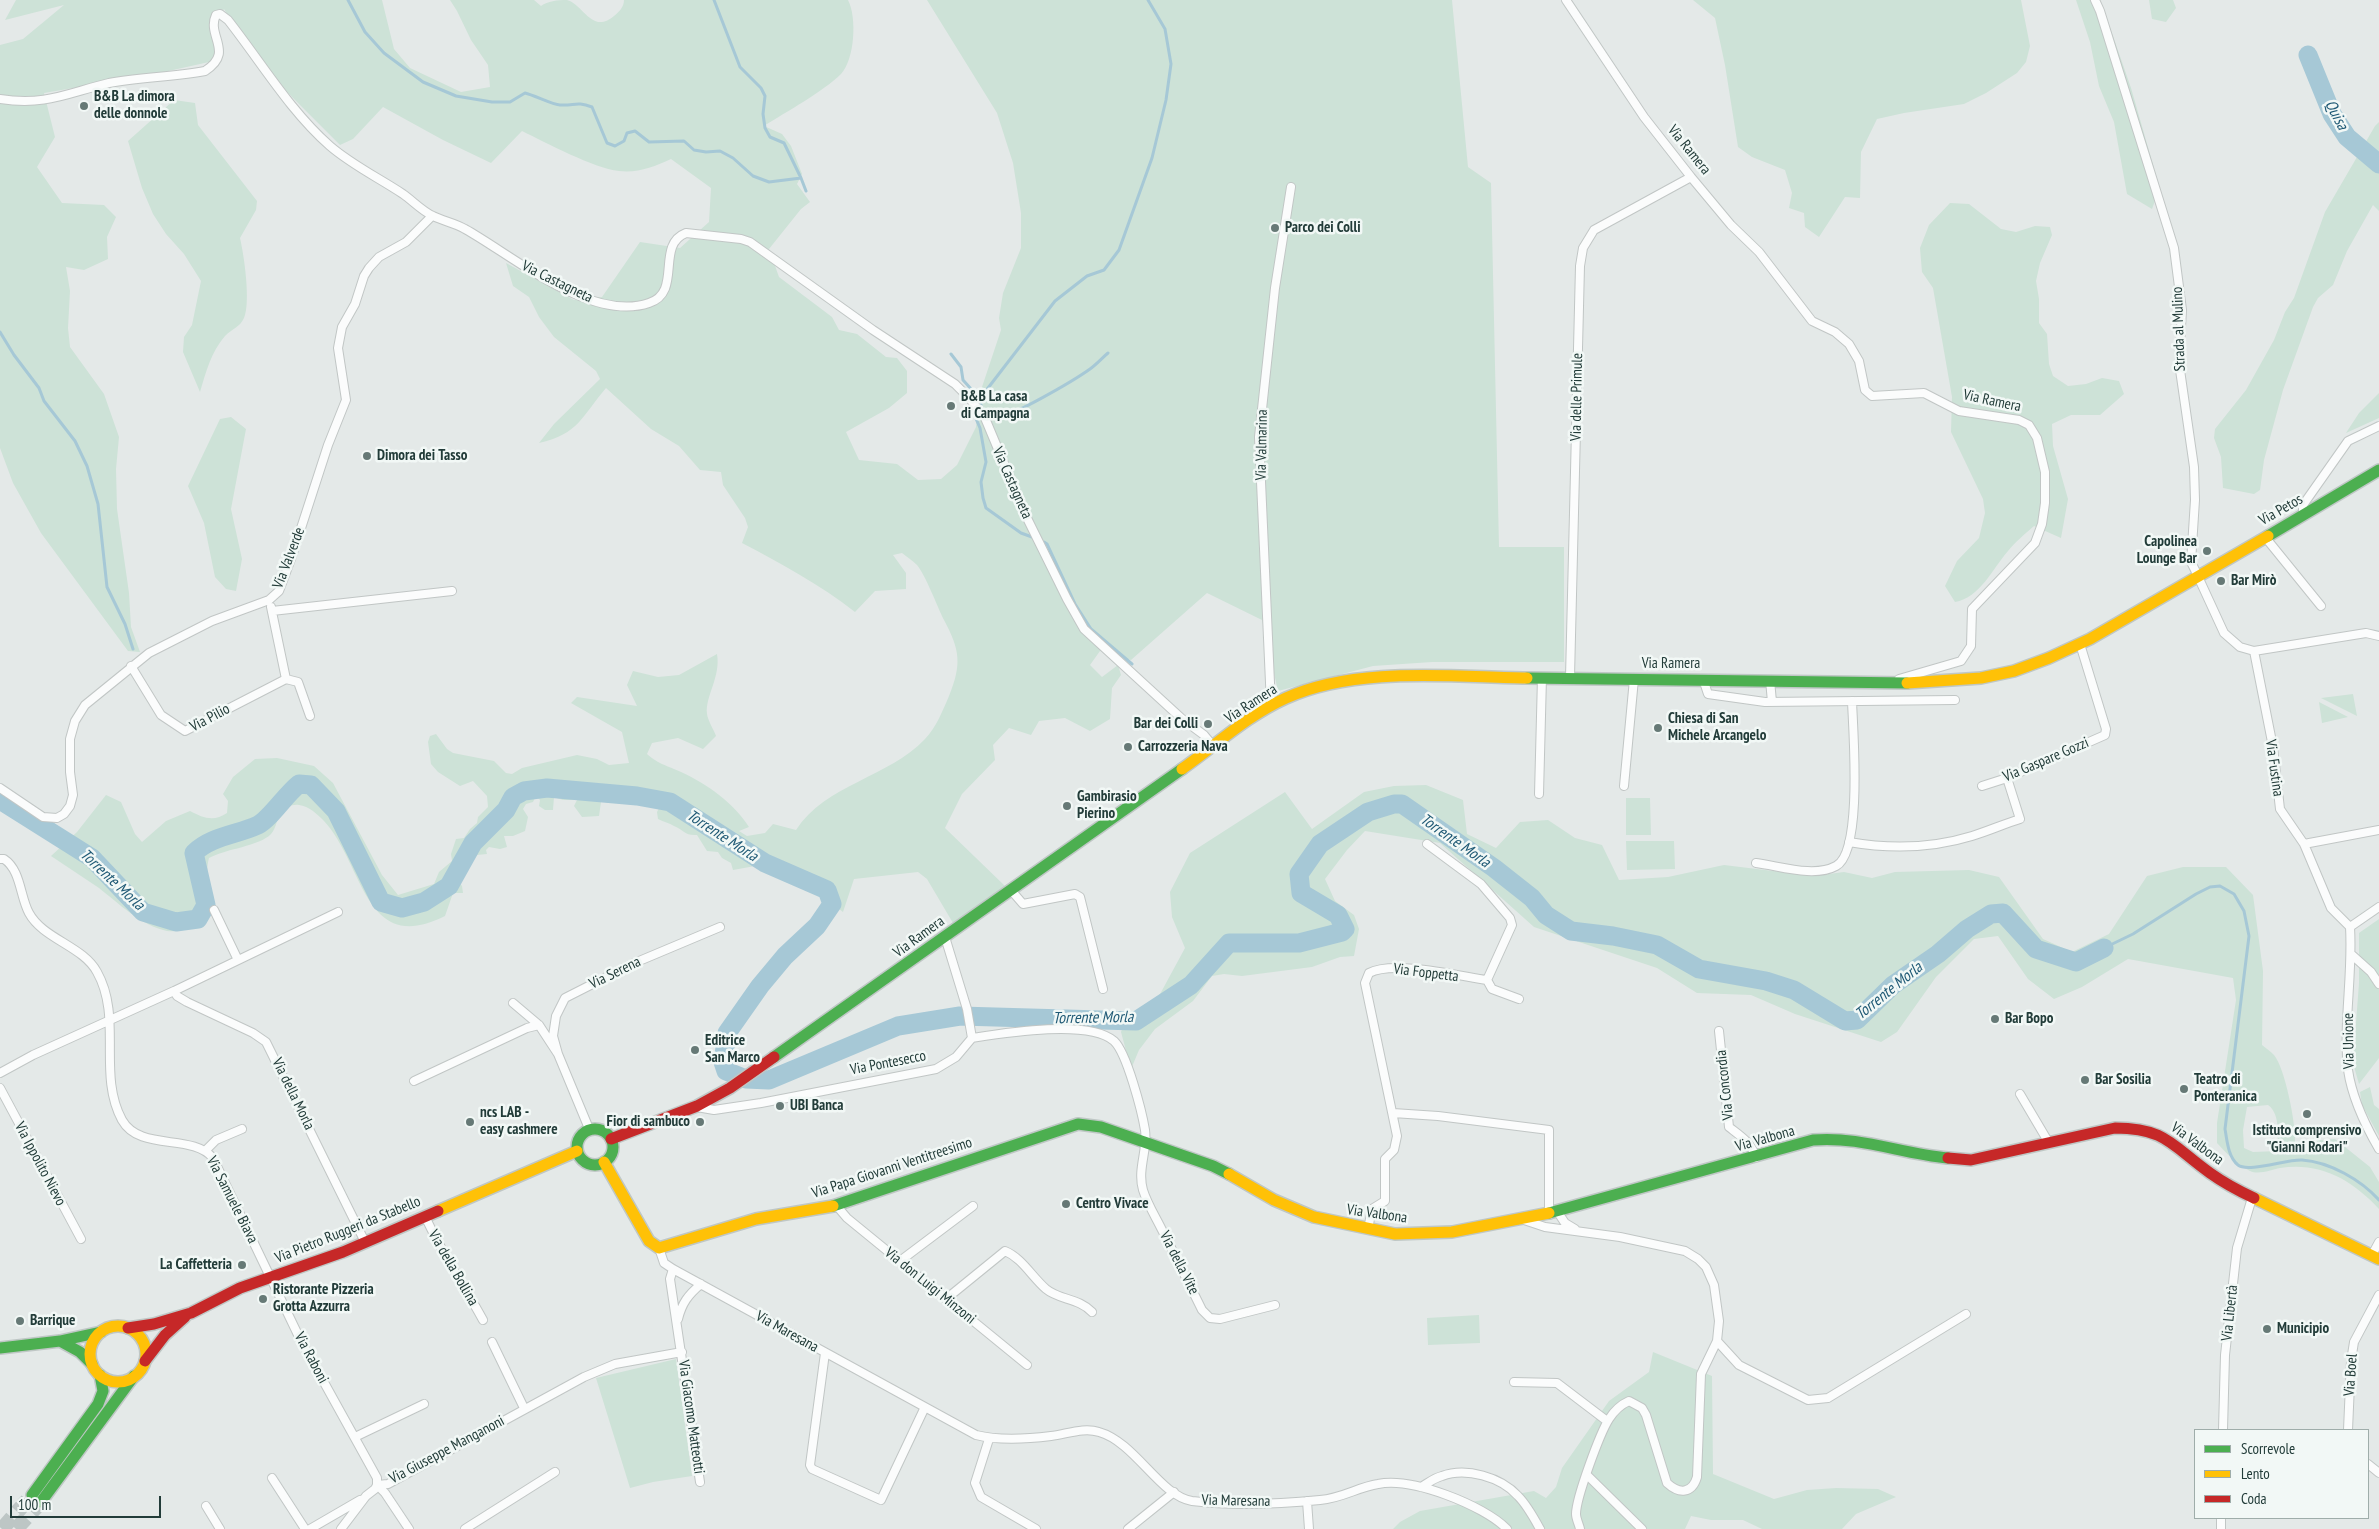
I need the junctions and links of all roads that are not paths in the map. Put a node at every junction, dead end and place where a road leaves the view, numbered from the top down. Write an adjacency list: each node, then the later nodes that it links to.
1 (1566, 0): 4 (street, Via Ramera)
2 (2095, 0): 11 (street, Strada al Mulino)
3 (0, 99): 6 (street, Via Castagneta)
4 (1691, 177): 21 (street, Via delle Primule); 26 (street, Via Ramera)
5 (1291, 187): 30 (street, Via Valmarina)
6 (432, 216): 13 (street, Via Valverde); 32 (street, Via Castagneta)
7 (2379, 426): 9 (street)
8 (2379, 470): 9 (main road, Via Petos)
9 (2304, 514): 10 (main road, Via Petos)
10 (2265, 537): 11 (main road, Via Petos); 14 (street)
11 (2198, 578): 17 (main road, Via Ramera); 18 (street)
12 (452, 592): 15 (street)
13 (270, 600): 15 (street); 19 (street, Via Valverde)
14 (2321, 606)
15 (272, 611): 22 (street)
16 (2379, 636): 18 (street)
17 (2080, 644): 26 (main road, Via Ramera); 33 (street, Via Gaspare Gozzi)
18 (2254, 651): 41 (street, Via Fustina)
19 (131, 666): 22 (street, Via Pilio); 36 (street, Via Valverde)
20 (1542, 677): 21 (main road, Via Ramera); 30 (main road, Via Ramera); 37 (street)
21 (1570, 677): 23 (main road, Via Ramera)
22 (286, 678): 31 (street)
23 (1634, 678): 24 (main road, Via Ramera); 34 (street)
24 (1703, 679): 25 (main road, Via Ramera); 29 (street)
25 (1770, 680): 26 (main road, Via Ramera); 29 (street)
26 (1885, 683)
27 (1955, 700): 28 (street)
28 (1852, 701): 29 (street); 39 (street)
29 (1769, 702)
30 (1271, 705): 32 (main road, Via Ramera)
31 (310, 716)
32 (1214, 747): 44 (main road, Via Ramera)
33 (2007, 778): 35 (street, Via Gaspare Gozzi); 39 (street)
34 (1624, 786)
35 (1982, 786)
36 (0, 788)
37 (1539, 794)
38 (2379, 830): 41 (street)
39 (1849, 842): 43 (street)
40 (1427, 844): 53 (street)
41 (2304, 844): 49 (street, Via Fustina)
42 (2, 859): 60 (street, Via Samuele Biava)
43 (1756, 863)
44 (1010, 889): 50 (main road, Via Ramera); 55 (street)
45 (2379, 907): 49 (street)
46 (214, 910): 52 (street)
47 (338, 912): 52 (street)
48 (720, 927): 64 (street, Via Serena)
49 (2350, 927): 51 (street, Via Unione)
50 (945, 937): 59 (main road, Via Ramera); 63 (street)
51 (2352, 955): 54 (street); 76 (street, Via Unione)
52 (238, 960): 56 (street)
53 (1487, 980): 57 (street); 70 (street, Via Foppetta)
54 (2379, 984)
55 (1103, 989)
56 (174, 991): 60 (street); 90 (street, Via della Morla)
57 (1519, 999)
58 (513, 1003): 61 (street)
59 (835, 1015): 69 (main road, Via Pontesecco)
60 (111, 1020): 65 (street); 77 (street, Via Samuele Biava)
61 (539, 1025): 64 (street); 66 (street)
62 (1719, 1031): 79 (street, Via Concordia)
63 (972, 1038): 69 (street, Via Pontesecco); 74 (street)
64 (558, 1054): 72 (street)
65 (0, 1073)
66 (414, 1081)
67 (0, 1088): 89 (street, Via Ippolito Nievo)
68 (2020, 1094): 75 (street)
69 (697, 1106): 73 (main road, Via Pontesecco)
70 (1393, 1113): 84 (street); 87 (street, Via Foppetta)
71 (242, 1129): 77 (street, Via Samuele Biava)
72 (589, 1131): 73 (main road); 78 (main road)
73 (611, 1139): 80 (main road)
74 (1146, 1142): 82 (main road, Via Papa Giovanni Ventitreesimo); 87 (main road, Via Valbona); 102 (street, Via della Vite)
75 (2049, 1143): 79 (main road, Via Valbona); 81 (main road, Via Valbona)
76 (2379, 1148)
77 (206, 1150): 96 (street, Via Samuele Biava)
78 (578, 1150): 80 (main road); 85 (main road, Via Pietro Ruggeri da Stabello)
79 (1755, 1158): 84 (main road, Via Valbona)
80 (604, 1162): 92 (main road)
81 (2252, 1198): 93 (main road, Via Valbona); 127 (street, Via Libertà)
82 (836, 1205): 92 (main road, Via Papa Giovanni Ventitreesimo); 94 (street, Via don Luigi Minzoni)
83 (973, 1206): 94 (street)
84 (1553, 1212): 86 (main road, Via Valbona); 88 (street)
85 (425, 1216): 90 (main road, Via Pietro Ruggeri da Stabello); 106 (street, Via della Bollina)
86 (1521, 1219): 87 (main road, Via Valbona); 88 (street)
87 (1368, 1229)
88 (1582, 1231): 111 (street)
89 (81, 1240)
90 (365, 1242): 96 (main road, Via Pietro Ruggeri da Stabello)
91 (2379, 1242): 93 (street)
92 (660, 1248): 95 (street, Via Maresana)
93 (2376, 1257)
94 (900, 1261): 101 (street, Via don Luigi Minzoni)
95 (673, 1269): 97 (street, Via Maresana); 107 (street, Via Giacomo Matteotti)
96 (271, 1277): 104 (main road, Via Pietro Ruggeri da Stabello); 129 (street, Via Raboni)
97 (690, 1278): 98 (street, Via Maresana); 99 (street)
98 (700, 1284): 99 (street); 115 (street, Via Maresana)
99 (688, 1294): 107 (street)
100 (2379, 1295): 128 (street, Via Boel)
101 (946, 1299): 103 (street); 118 (street, Via don Luigi Minzoni)
102 (1275, 1306)
103 (1092, 1312)
104 (191, 1313): 108 (main road, Via Pietro Ruggeri da Stabello); 116 (main road)
105 (1966, 1314): 111 (street)
106 (483, 1320)
107 (677, 1321): 114 (street, Via Giacomo Matteotti)
108 (128, 1328): 109 (main road, Via Pietro Ruggeri da Stabello); 116 (main road)
109 (101, 1332): 110 (main road, Via Pietro Ruggeri da Stabello); 117 (main road)
110 (60, 1341): 113 (main road, Via Pietro Ruggeri da Stabello); 117 (main road)
111 (1717, 1341): 126 (street)
112 (492, 1342): 124 (street)
113 (0, 1348)
114 (682, 1352): 124 (street, Via Giacomo Matteotti); 136 (street, Via Giacomo Matteotti)
115 (826, 1353): 123 (street, Via Maresana); 123 (street)
116 (144, 1362): 120 (main road)
117 (92, 1364): 119 (main road)
118 (1027, 1366)
119 (100, 1375): 120 (main road); 120 (main road)
120 (134, 1376)
121 (1514, 1382): 126 (street)
122 (424, 1404): 129 (street)
123 (925, 1407): 130 (street, Via Maresana)
124 (524, 1408): 125 (street, Via Giacomo Matteotti)
125 (515, 1413): 137 (street, Via Giuseppe Manganoni)
126 (1607, 1421): 133 (street)
127 (2223, 1429)
128 (2348, 1429)
129 (355, 1437): 137 (street, Via Raboni)
130 (989, 1439): 139 (street, Via Maresana); 149 (street)
131 (2369, 1465): 134 (street)
132 (555, 1472): 148 (street)
133 (1587, 1474): 154 (street); 155 (street)
134 (2379, 1474)
135 (272, 1478): 144 (street)
136 (700, 1482)
137 (377, 1485): 140 (street); 147 (street, Via Raboni)
138 (1421, 1487): 141 (street, Via Maresana); 152 (street, Via Maresana); 153 (street)
139 (1174, 1492): 141 (street, Via Maresana); 150 (street)
140 (366, 1496): 145 (street); 146 (street)
141 (1307, 1501): 151 (street)
142 (206, 1506): 143 (street)
143 (220, 1529)
144 (305, 1529)
145 (310, 1529)
146 (341, 1529)
147 (409, 1529)
148 (465, 1529)
149 (1036, 1529)
150 (1128, 1529)
151 (1309, 1529)
152 (1507, 1529)
153 (1540, 1529)
154 (1580, 1529)
155 (1642, 1529)

